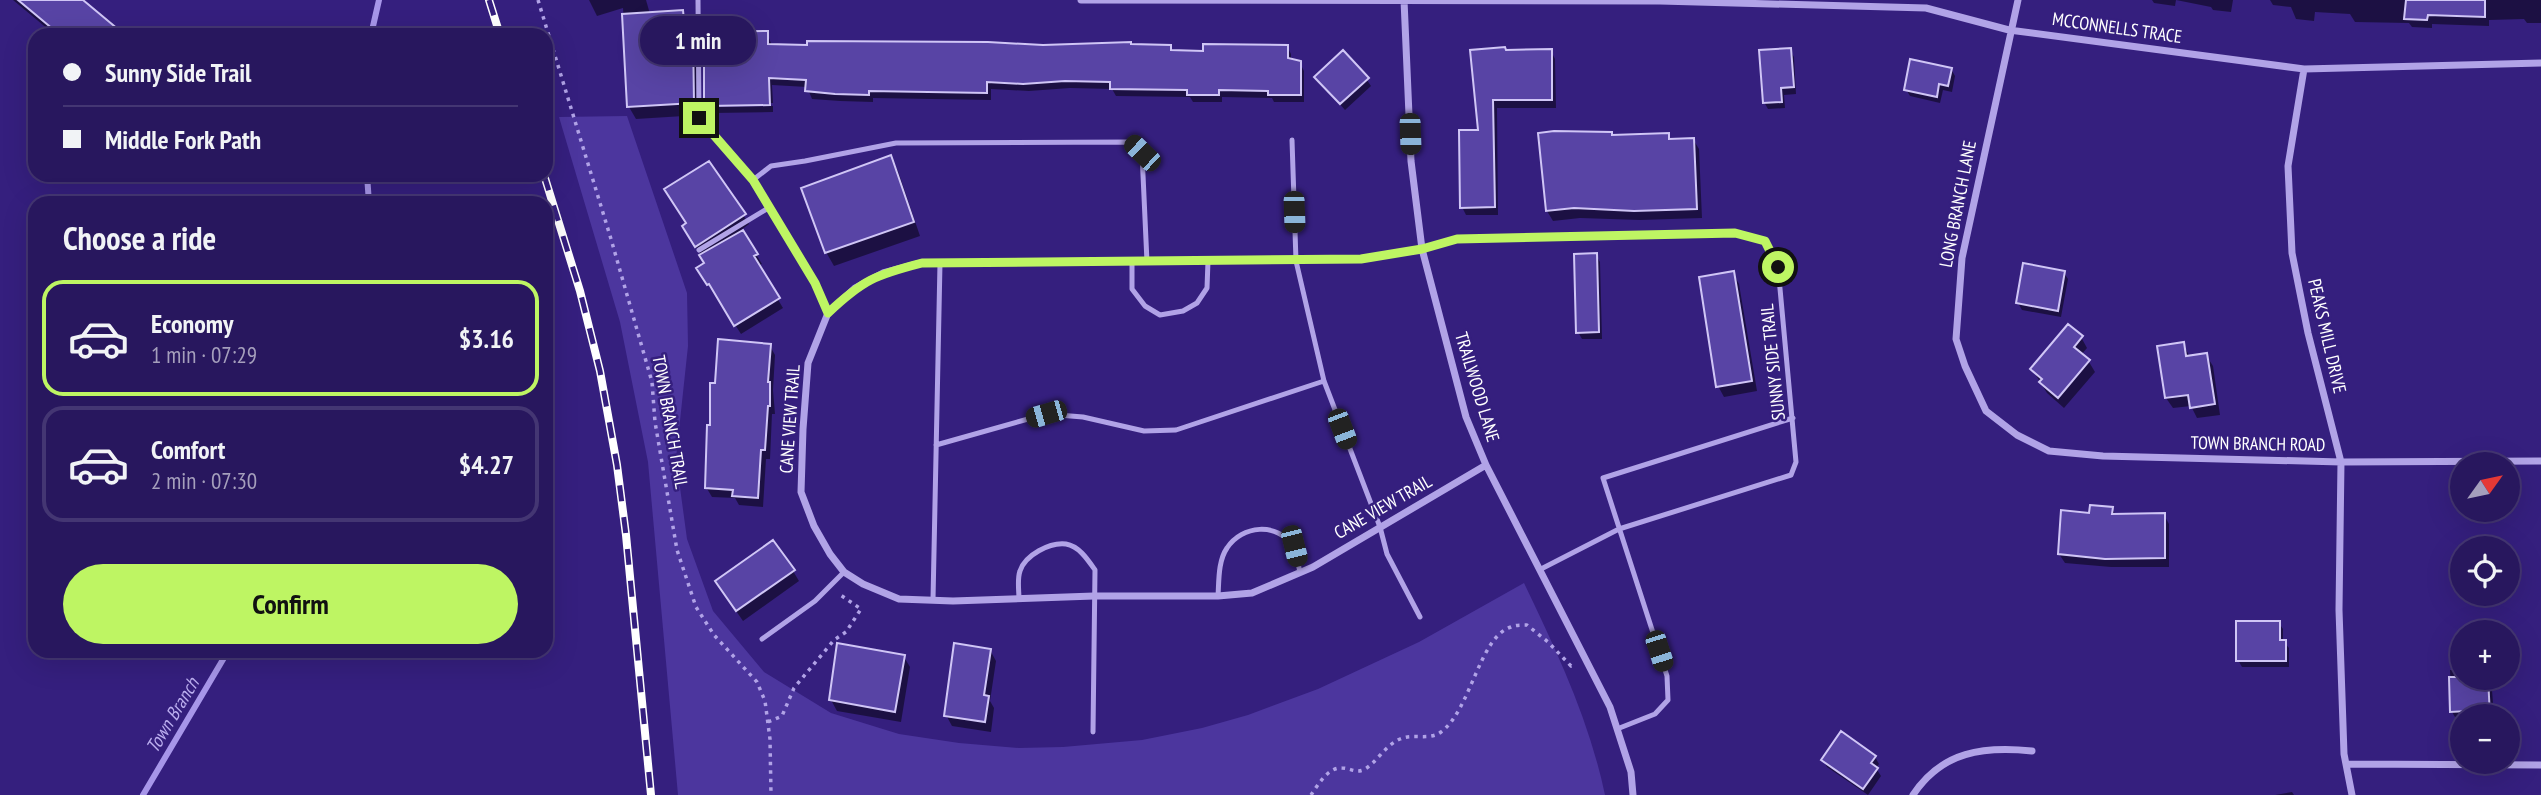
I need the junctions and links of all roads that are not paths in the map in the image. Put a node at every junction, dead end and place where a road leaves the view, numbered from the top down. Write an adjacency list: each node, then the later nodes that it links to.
1 (698, 0): 10 (lane)
2 (1081, 0): 3 (street, MCCONNELLS TRACE)
3 (1128, 0): 4 (street, MCCONNELLS TRACE)
4 (1404, 0): 6 (street, MCCONNELLS TRACE); 14 (street, TRAILWOOD LANE)
5 (2018, 0): 7 (street, LONG BRANCH LANE)
6 (1692, 1): 7 (street, MCCONNELLS TRACE)
7 (2009, 30): 9 (street, MCCONNELLS TRACE); 23 (street, LONG BRANCH LANE)
8 (2541, 63): 9 (street, MCCONNELLS TRACE)
9 (2304, 69): 27 (street, PEAKS MILL DRIVE)
10 (699, 118): 12 (street)
11 (1293, 140): 17 (lane)
12 (753, 180): 13 (street); 19 (lane)
13 (770, 207): 15 (lane); 21 (street)
14 (1422, 249): 17 (street, CANE VIEW TRAIL); 24 (lane, SUNNY SIDE TRAIL); 28 (street, TRAILWOOD LANE)
15 (699, 250)
16 (1208, 261): 17 (street, CANE VIEW TRAIL); 18 (lane); 19 (street, CANE VIEW TRAIL)
17 (1296, 261): 22 (lane)
18 (1132, 262): 19 (street, CANE VIEW TRAIL); 20 (street, CANE VIEW TRAIL)
19 (1147, 262)
20 (940, 263): 21 (street, CANE VIEW TRAIL); 25 (lane)
21 (828, 313): 32 (street, CANE VIEW TRAIL)
22 (1324, 381): 25 (lane); 29 (lane)
23 (1986, 411): 27 (street, TOWN BRANCH ROAD)
24 (1793, 418): 30 (lane, SUNNY SIDE TRAIL); 30 (lane)
25 (936, 444): 37 (lane)
26 (2541, 461): 27 (street, TOWN BRANCH ROAD)
27 (2341, 462): 43 (street, PEAKS MILL DRIVE)
28 (1486, 465): 29 (street, CANE VIEW TRAIL); 31 (street, TRAILWOOD LANE)
29 (1380, 527): 33 (street, CANE VIEW TRAIL); 38 (lane)
30 (1619, 529): 31 (lane, SUNNY SIDE TRAIL); 40 (lane)
31 (1541, 569): 40 (street, TRAILWOOD LANE)
32 (844, 572): 37 (street, CANE VIEW TRAIL); 39 (lane)
33 (1300, 572): 35 (street, CANE VIEW TRAIL); 35 (lane)
34 (1094, 596): 35 (street, CANE VIEW TRAIL); 36 (street, CANE VIEW TRAIL); 36 (lane); 41 (lane)
35 (1218, 596)
36 (1019, 599): 37 (street, CANE VIEW TRAIL)
37 (933, 600)
38 (1420, 617)
39 (762, 639)
40 (1617, 729): 45 (street, TRAILWOOD LANE)
41 (1093, 732)
42 (2032, 751): 46 (street)
43 (2346, 764): 44 (street); 47 (street, PEAKS MILL DRIVE)
44 (2541, 765)
45 (1633, 795)
46 (1913, 795)
47 (2352, 795)

